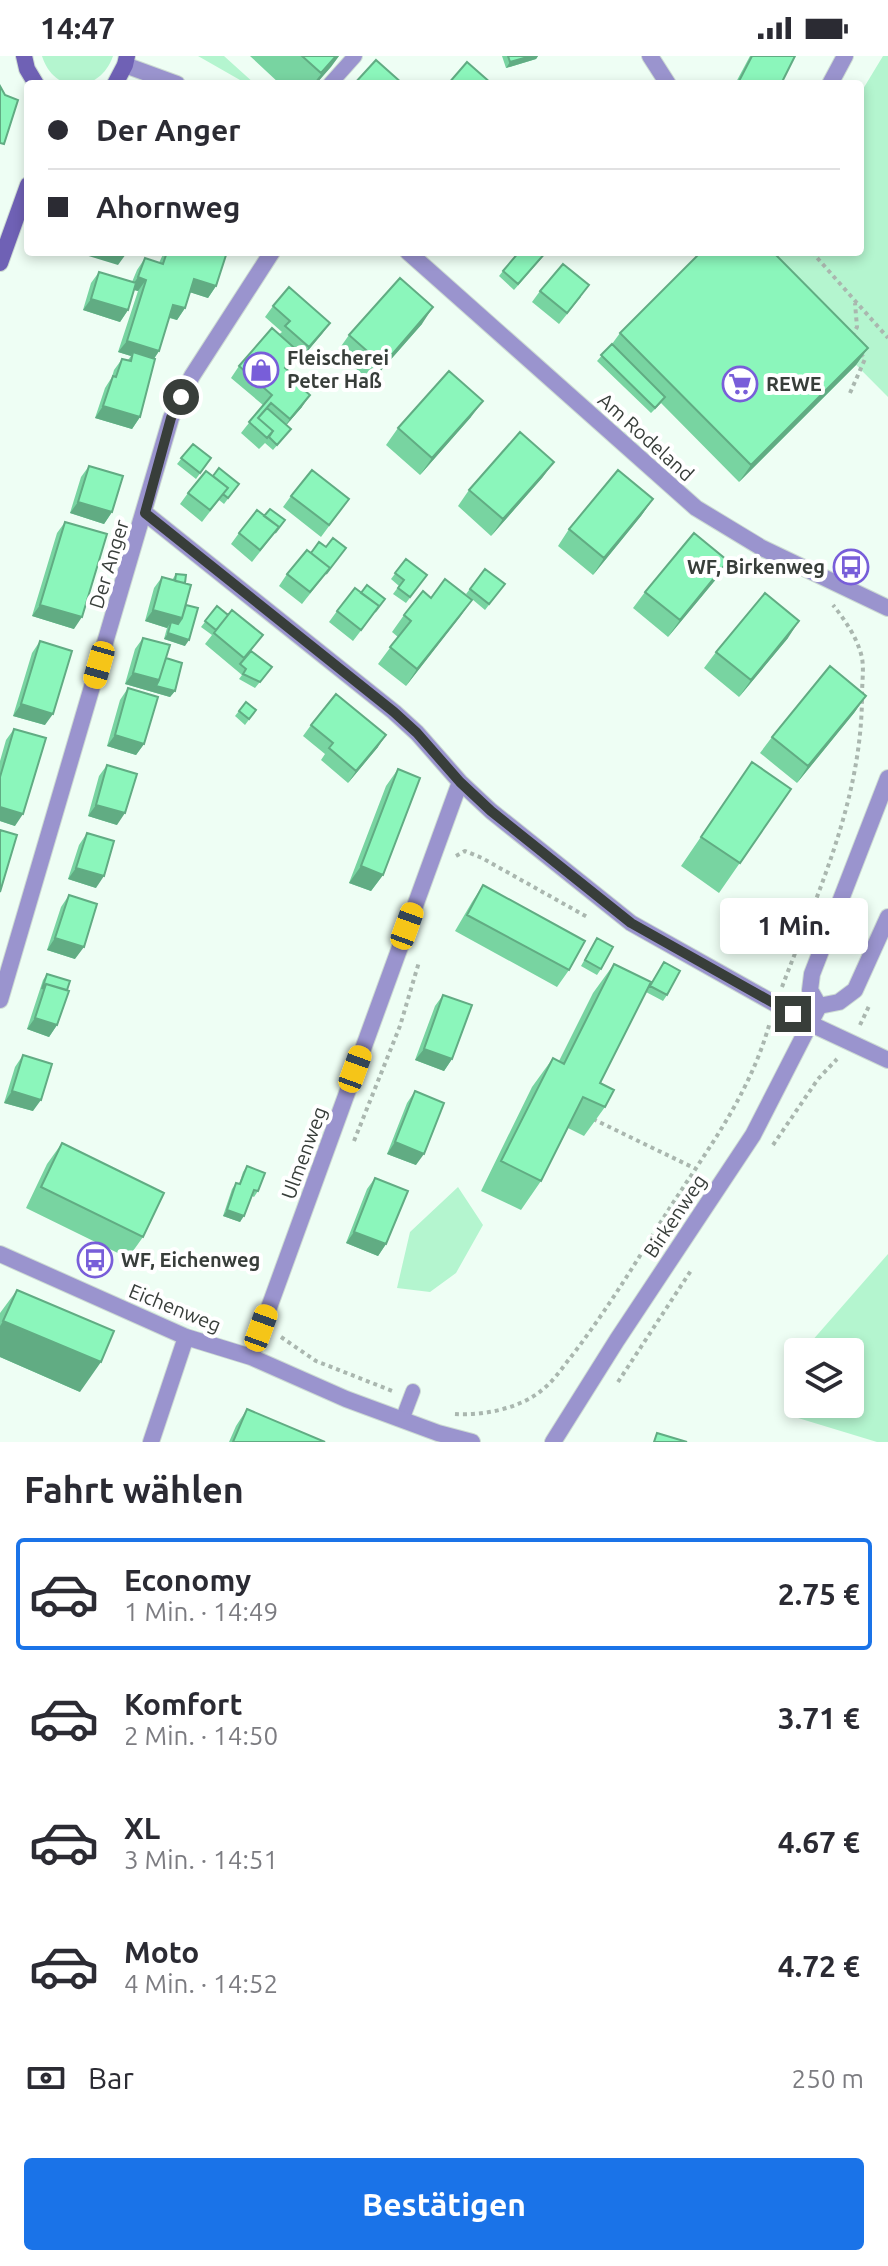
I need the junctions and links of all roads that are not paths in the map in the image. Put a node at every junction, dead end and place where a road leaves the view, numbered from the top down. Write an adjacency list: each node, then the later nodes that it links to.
1 (24, 56): 6 (main road)
2 (355, 56): 9 (lane)
3 (650, 56): 10 (street)
4 (845, 56): 11 (street)
5 (126, 61): 7 (main road); 8 (street)
6 (34, 80)
7 (117, 80)
8 (168, 80)
9 (334, 80)
10 (665, 80)
11 (832, 80)
12 (24, 196): 15 (main road)
13 (269, 256): 16 (street, Der Anger)
14 (412, 256): 17 (street, Am Rodeland)
15 (0, 263)
16 (145, 513): 19 (street); 21 (street, Der Anger)
17 (888, 608)
18 (888, 778): 22 (street)
19 (460, 782): 23 (street); 27 (street, Ulmenweg)
20 (888, 917): 22 (street)
21 (0, 1000)
22 (819, 1006): 23 (street, Birkenweg)
23 (811, 1024): 24 (street); 32 (street, Birkenweg)
24 (888, 1060)
25 (0, 1254): 26 (street, Eichenweg)
26 (186, 1337): 27 (street, Eichenweg); 30 (street)
27 (251, 1357): 29 (street, Eichenweg)
28 (411, 1395): 29 (lane)
29 (402, 1420): 31 (street, Eichenweg)
30 (151, 1442)
31 (472, 1442)
32 (553, 1442)

